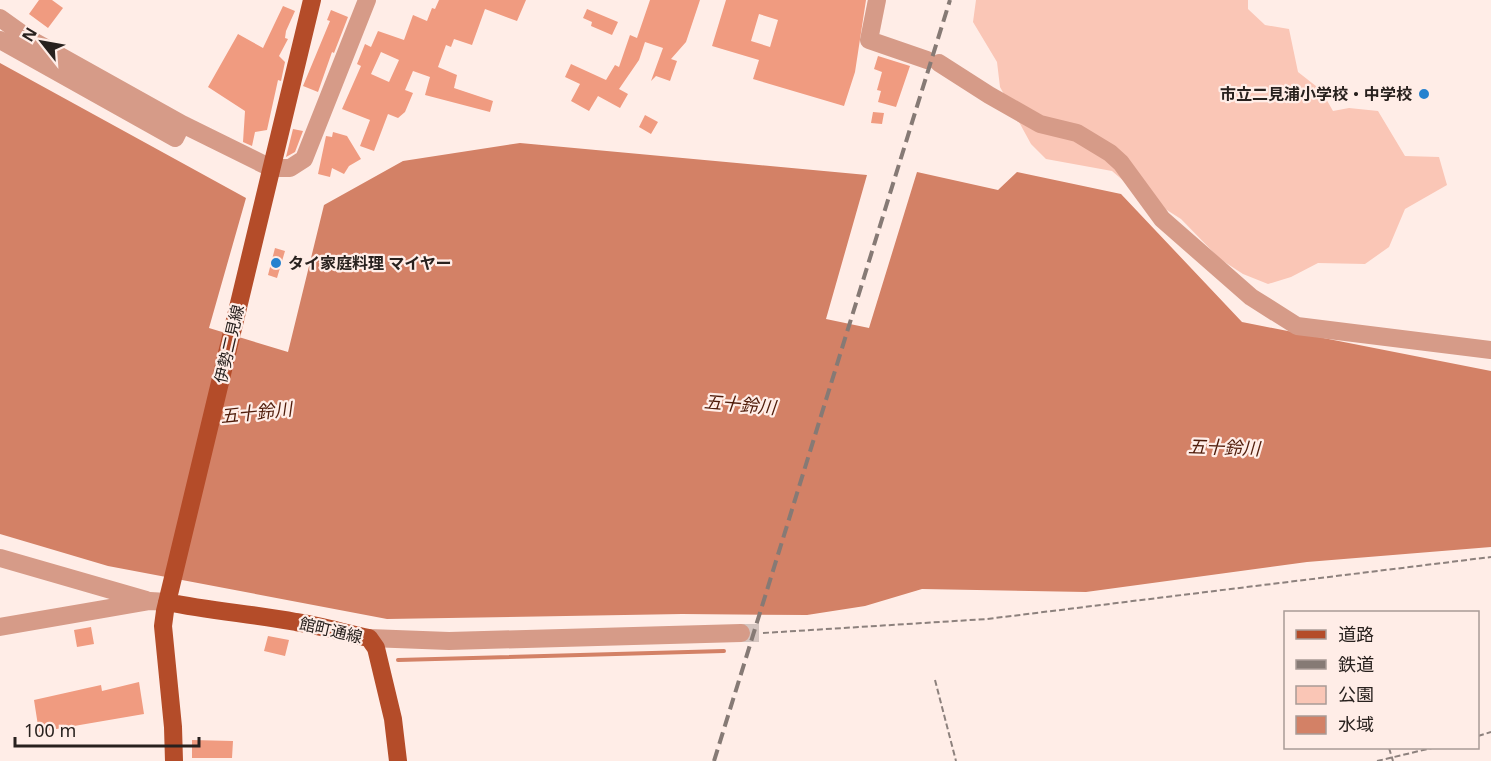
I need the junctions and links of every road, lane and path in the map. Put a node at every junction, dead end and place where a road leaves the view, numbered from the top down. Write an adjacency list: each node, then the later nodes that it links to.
1 (312, 0): 7 (main road, 伊勢二見線)
2 (367, 0): 7 (street)
3 (877, 0): 8 (street)
4 (0, 18): 6 (street)
5 (0, 40): 6 (street)
6 (178, 131): 7 (street)
7 (271, 168): 11 (main road, 伊勢二見線)
8 (1491, 350)
9 (1491, 557): 14 (path)
10 (0, 558): 11 (street)
11 (163, 596): 12 (street); 15 (main road, 館町通線); 19 (main road, 伊勢二見線)
12 (0, 627)
13 (741, 633): 15 (street)
14 (763, 633)
15 (369, 638): 20 (main road, 館町通線)
16 (935, 680): 21 (path)
17 (1425, 749): 18 (path)
18 (1392, 759): 22 (path)
19 (174, 761)
20 (398, 761)
21 (956, 761)
22 (1377, 761)

